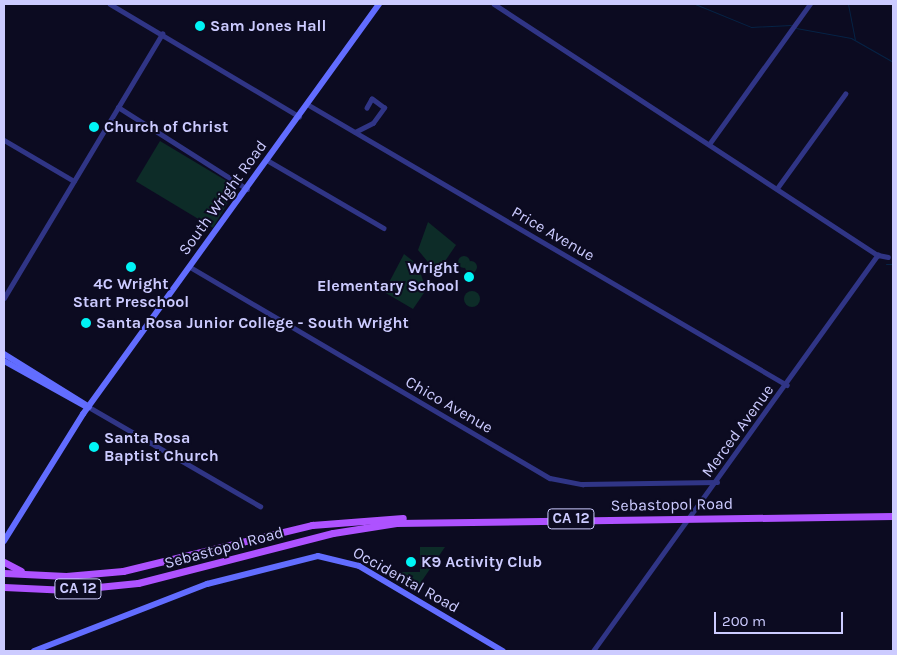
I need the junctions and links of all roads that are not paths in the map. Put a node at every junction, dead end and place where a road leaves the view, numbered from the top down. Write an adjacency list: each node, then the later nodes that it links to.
1 (110, 4): 5 (street)
2 (379, 4): 7 (main road, South Wright Road)
3 (494, 4): 13 (street)
4 (810, 4): 13 (street)
5 (162, 34): 8 (street); 10 (street)
6 (845, 94): 16 (street)
7 (307, 104): 10 (main road, South Wright Road); 11 (street, Price Avenue)
8 (118, 107): 15 (street); 17 (street)
9 (367, 108): 11 (street)
10 (299, 116): 14 (main road, South Wright Road)
11 (354, 132): 25 (street, Price Avenue)
12 (4, 140): 15 (street)
13 (710, 143): 16 (street)
14 (268, 160): 17 (main road, South Wright Road); 18 (street)
15 (74, 181): 22 (street)
16 (778, 187): 19 (street)
17 (247, 189): 21 (main road, South Wright Road)
18 (384, 228)
19 (878, 256): 20 (street); 25 (street, Merced Avenue)
20 (888, 257)
21 (190, 268): 26 (main road, South Wright Road); 27 (street, Chico Avenue)
22 (4, 298)
23 (4, 354): 26 (main road, Sebastopol Road)
24 (4, 360): 26 (main road, Sebastopol Road)
25 (787, 385): 27 (street, Merced Avenue)
26 (88, 406): 28 (street, Sebastopol Road); 32 (main road, South Wright Road)
27 (717, 482): 30 (street, Merced Avenue)
28 (260, 506)
29 (893, 516): 30 (main road, Sebastopol Road / CA 12)
30 (691, 518): 31 (main road, Sebastopol Road / CA 12); 39 (street, Merced Avenue)
31 (450, 520): 35 (main road, Sebastopol Road / CA 12); 36 (main road, Sebastopol Road / CA 12)
32 (4, 541)
33 (4, 562): 35 (main road)
34 (4, 574): 35 (main road, Sebastopol Road / CA 12)
35 (66, 576)
36 (4, 587)
37 (34, 651): 38 (main road, Occidental Road)
38 (501, 651)
39 (593, 651)

